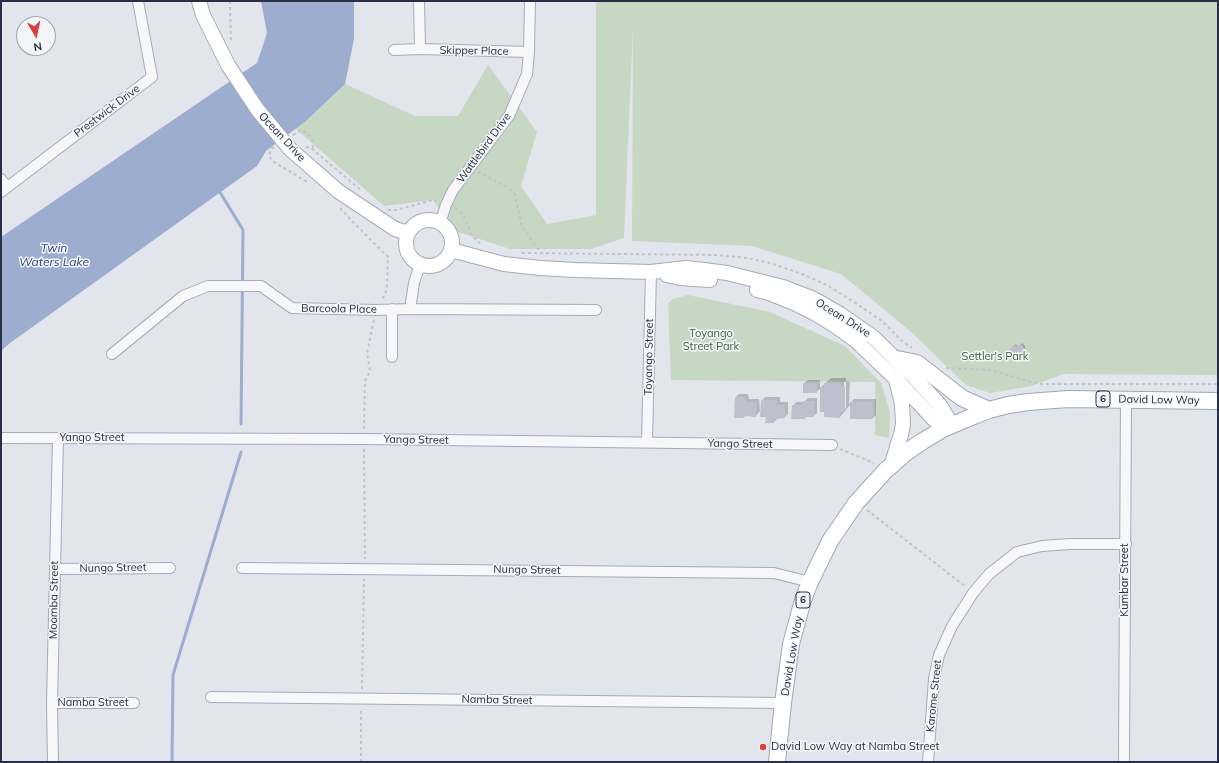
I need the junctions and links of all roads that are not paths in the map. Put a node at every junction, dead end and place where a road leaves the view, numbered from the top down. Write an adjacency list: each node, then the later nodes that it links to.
1 (138, 1): 8 (street, Prestwick Drive)
2 (199, 1): 10 (street, Ocean Drive, bridge)
3 (420, 1): 5 (street)
4 (530, 1): 7 (street, Wattlebird Drive)
5 (420, 49): 6 (street, Skipper Place); 7 (street, Skipper Place)
6 (394, 50)
7 (528, 52): 9 (street, Wattlebird Drive)
8 (3, 186)
9 (440, 223): 10 (street); 11 (street)
10 (408, 233): 12 (street)
11 (451, 250): 12 (street); 13 (street, Ocean Drive)
12 (420, 264): 15 (street)
13 (651, 272): 19 (street, Ocean Drive); 20 (street, Ocean Drive); 27 (street, Toyango Street)
14 (392, 309): 15 (street, Barcoola Place); 17 (street, Barcoola Place); 18 (street)
15 (410, 309): 16 (street, Barcoola Place)
16 (596, 310)
17 (112, 354)
18 (392, 357)
19 (897, 359): 23 (main road); 24 (street, Ocean Drive)
20 (896, 378): 24 (street, Ocean Drive); 29 (street)
21 (1126, 399): 22 (main road, David Low Way / 6); 23 (main road, David Low Way / 6); 30 (street, Kumbar Street)
22 (1218, 400)
23 (989, 410): 24 (main road, David Low Way / 6)
24 (948, 427): 29 (main road, David Low Way / 6)
25 (1, 438): 26 (street, Yango Street)
26 (58, 438): 27 (street, Yango Street); 33 (street, Moomba Street)
27 (647, 442): 28 (street, Yango Street)
28 (832, 445)
29 (888, 468): 34 (main road, David Low Way / 6)
30 (1126, 544): 41 (street, Karome Street); 42 (street, Kumbar Street)
31 (170, 568): 33 (street, Nungo Street)
32 (242, 568): 34 (street, Nungo Street)
33 (55, 569): 36 (street, Moomba Street)
34 (810, 582): 38 (main road, David Low Way / 6)
35 (211, 697): 38 (street, Namba Street)
36 (52, 703): 37 (street, Namba Street); 39 (street, Moomba Street)
37 (134, 703)
38 (783, 703): 40 (main road, David Low Way / 6)
39 (53, 762)
40 (777, 762)
41 (928, 762)
42 (1124, 762)

